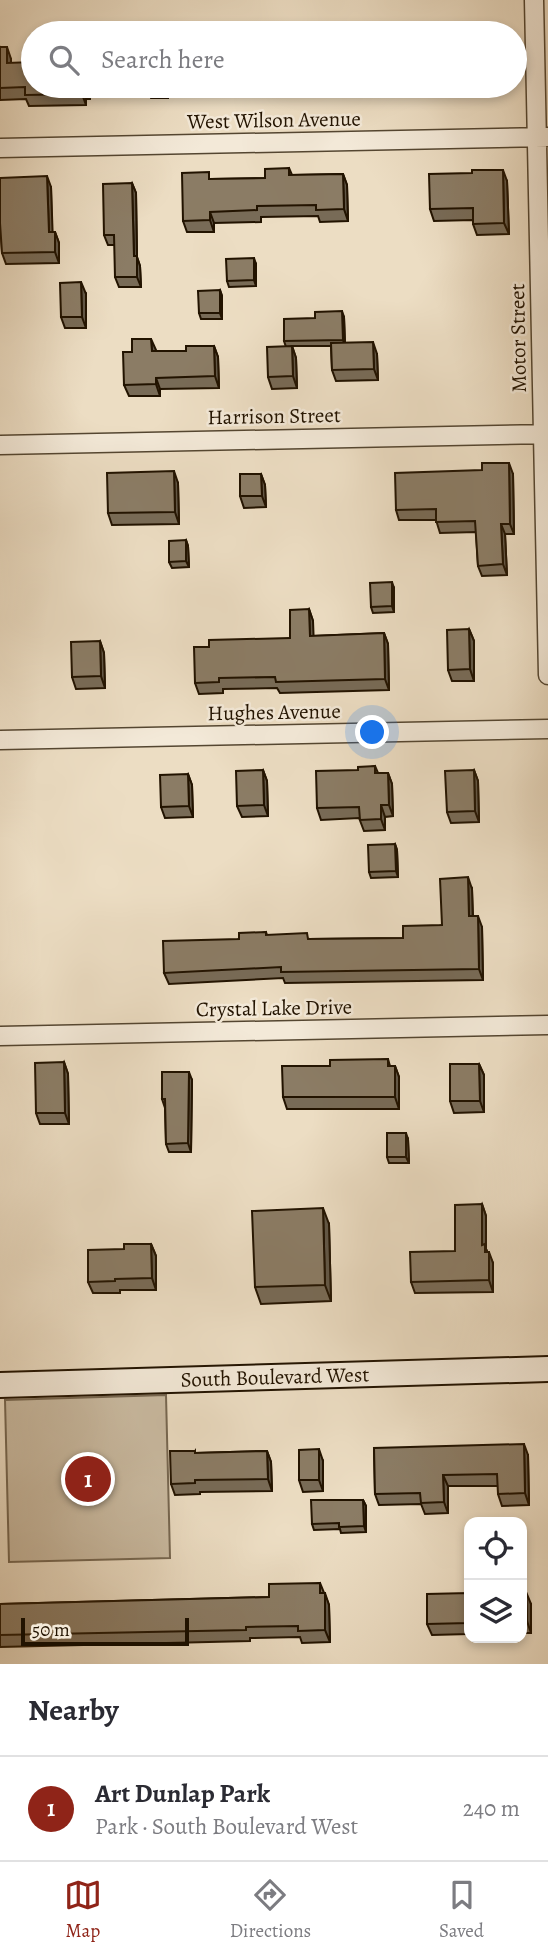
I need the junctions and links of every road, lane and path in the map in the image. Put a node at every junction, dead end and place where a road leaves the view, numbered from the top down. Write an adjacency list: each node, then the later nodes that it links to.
1 (534, 0): 2 (street, Motor Street)
2 (542, 137): 3 (street, West Wilson Avenue); 4 (street, Motor Street)
3 (0, 148)
4 (546, 434): 5 (street, Harrison Street); 6 (street, Motor Street)
5 (0, 444)
6 (548, 674)
7 (548, 729): 8 (street, Hughes Avenue)
8 (0, 740)
9 (548, 1025): 10 (street, Crystal Lake Drive)
10 (0, 1036)
11 (548, 1369): 12 (street, South Boulevard West)
12 (0, 1385)

